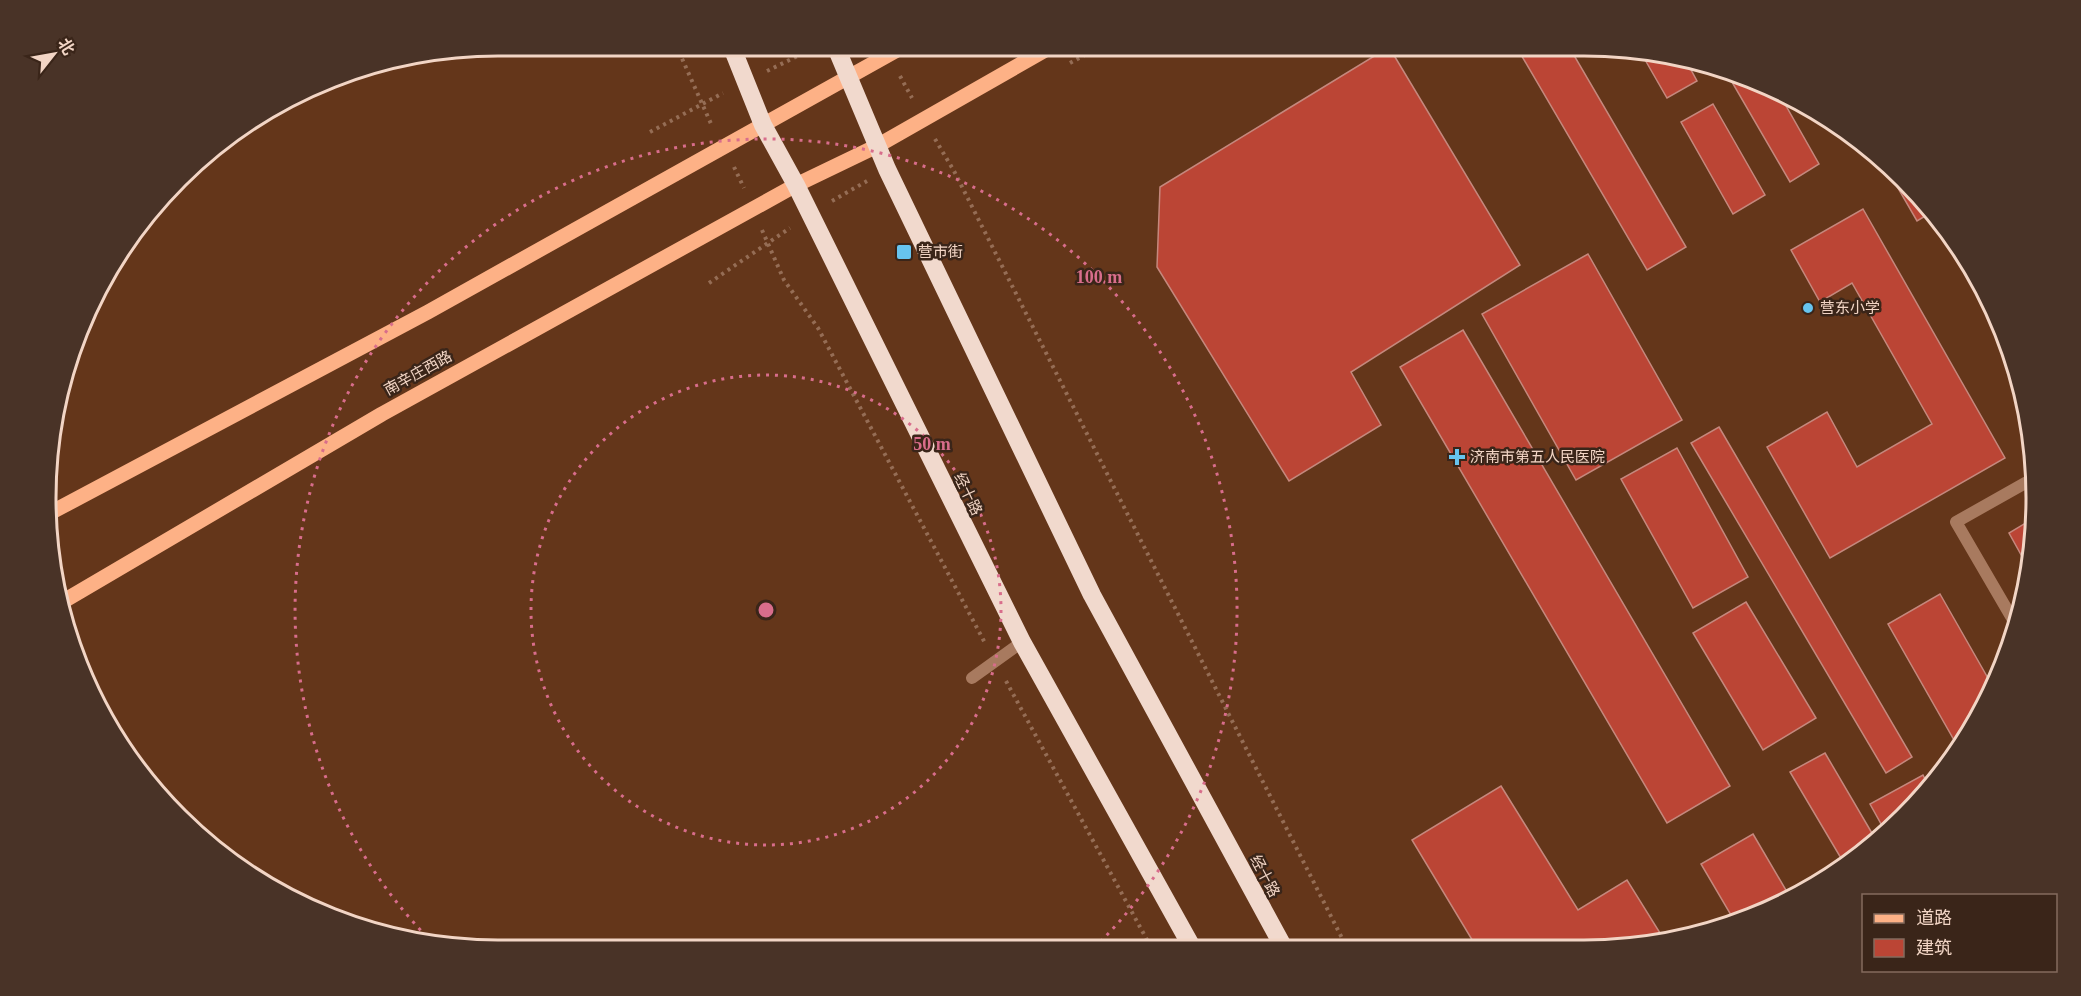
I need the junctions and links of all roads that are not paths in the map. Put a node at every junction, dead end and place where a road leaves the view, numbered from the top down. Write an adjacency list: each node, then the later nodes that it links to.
1 (735, 56): 6 (highway, 经十路)
2 (839, 56): 5 (highway, 经十路)
3 (886, 56): 5 (main road)
4 (1035, 56): 7 (main road)
5 (848, 78): 6 (main road); 7 (highway, 经十路)
6 (763, 125): 8 (highway, 经十路); 10 (main road)
7 (877, 146): 8 (main road); 16 (highway, 经十路)
8 (796, 185): 11 (main road, 南辛庄西路); 13 (highway, 经十路)
9 (2025, 483): 12 (street)
10 (56, 510)
11 (68, 599)
12 (2010, 614)
13 (1022, 642): 14 (street); 15 (highway, 经十路)
14 (972, 678)
15 (1188, 940)
16 (1280, 940)

